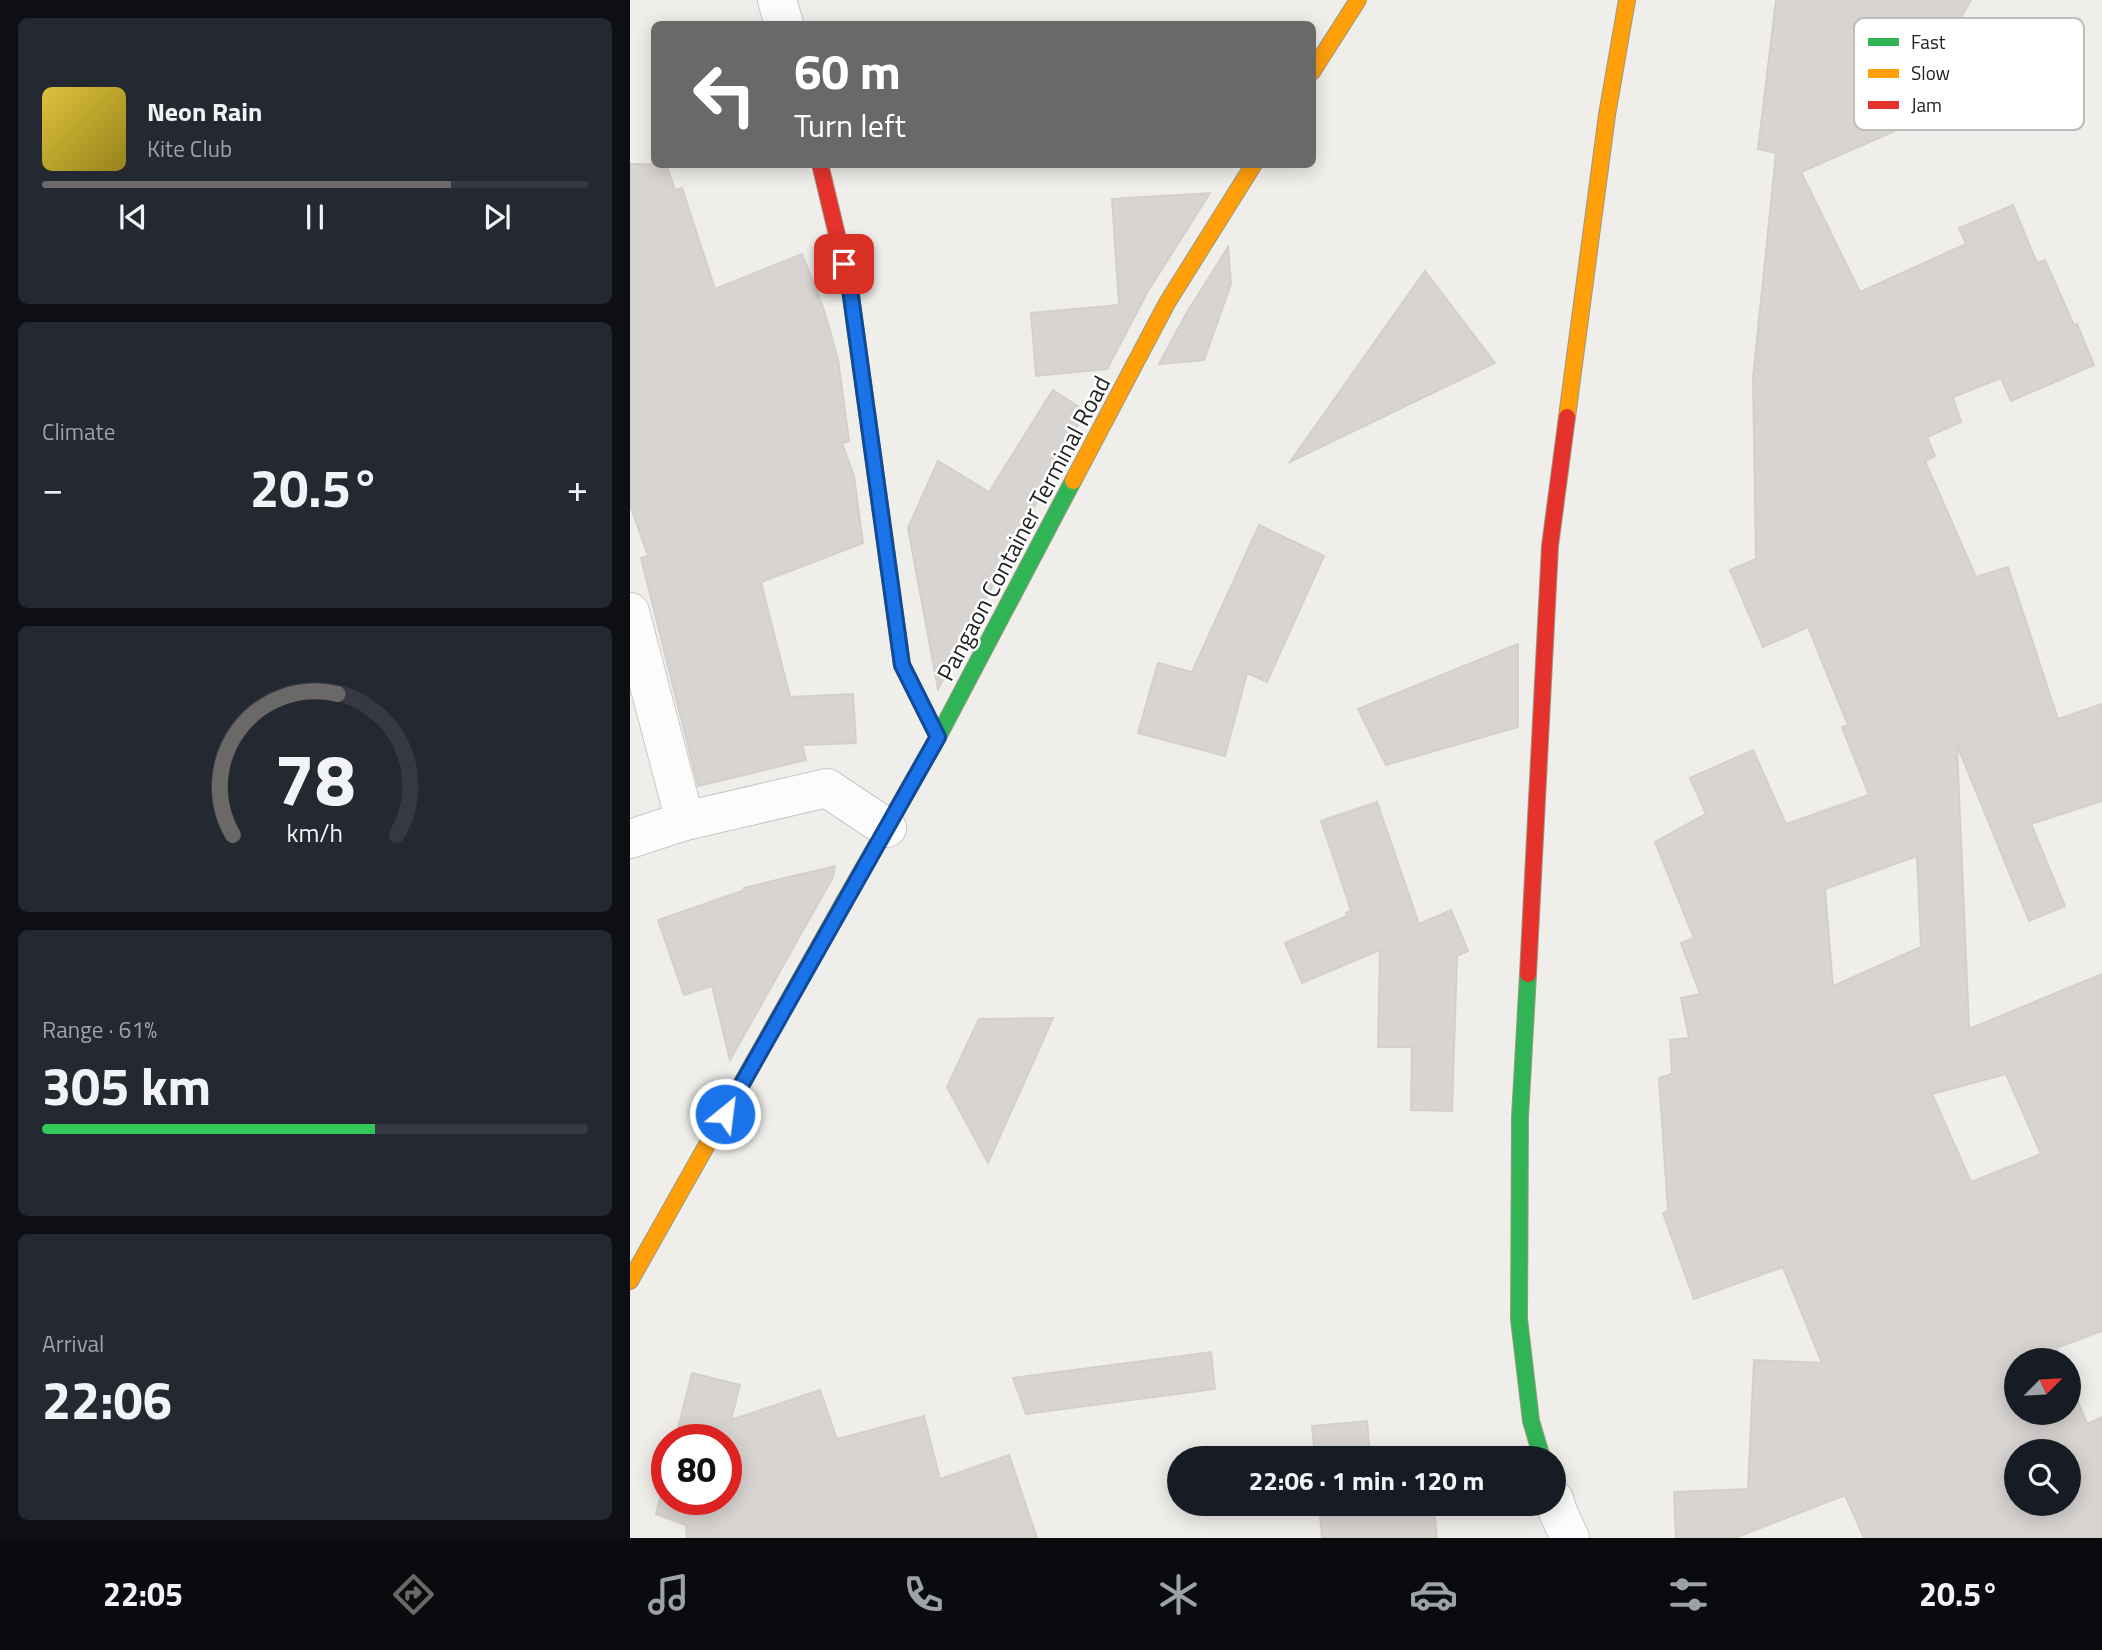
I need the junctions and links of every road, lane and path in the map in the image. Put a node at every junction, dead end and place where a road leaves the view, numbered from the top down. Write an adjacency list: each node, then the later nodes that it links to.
1 (777, 0): 4 (street)
2 (1358, 0): 5 (main road)
3 (1627, 0): 14 (main road)
4 (783, 21)
5 (1316, 66)
6 (821, 168): 9 (main road)
7 (1251, 168): 9 (main road, Pangaon Container Terminal Road)
8 (630, 611): 10 (street)
9 (938, 737): 11 (main road, Pangaon Container Terminal Road)
10 (685, 821): 11 (street); 12 (street)
11 (887, 828): 13 (main road, Pangaon Container Terminal Road)
12 (630, 839)
13 (630, 1281)
14 (1538, 1446)
15 (1560, 1516): 16 (street)
16 (1570, 1538)

